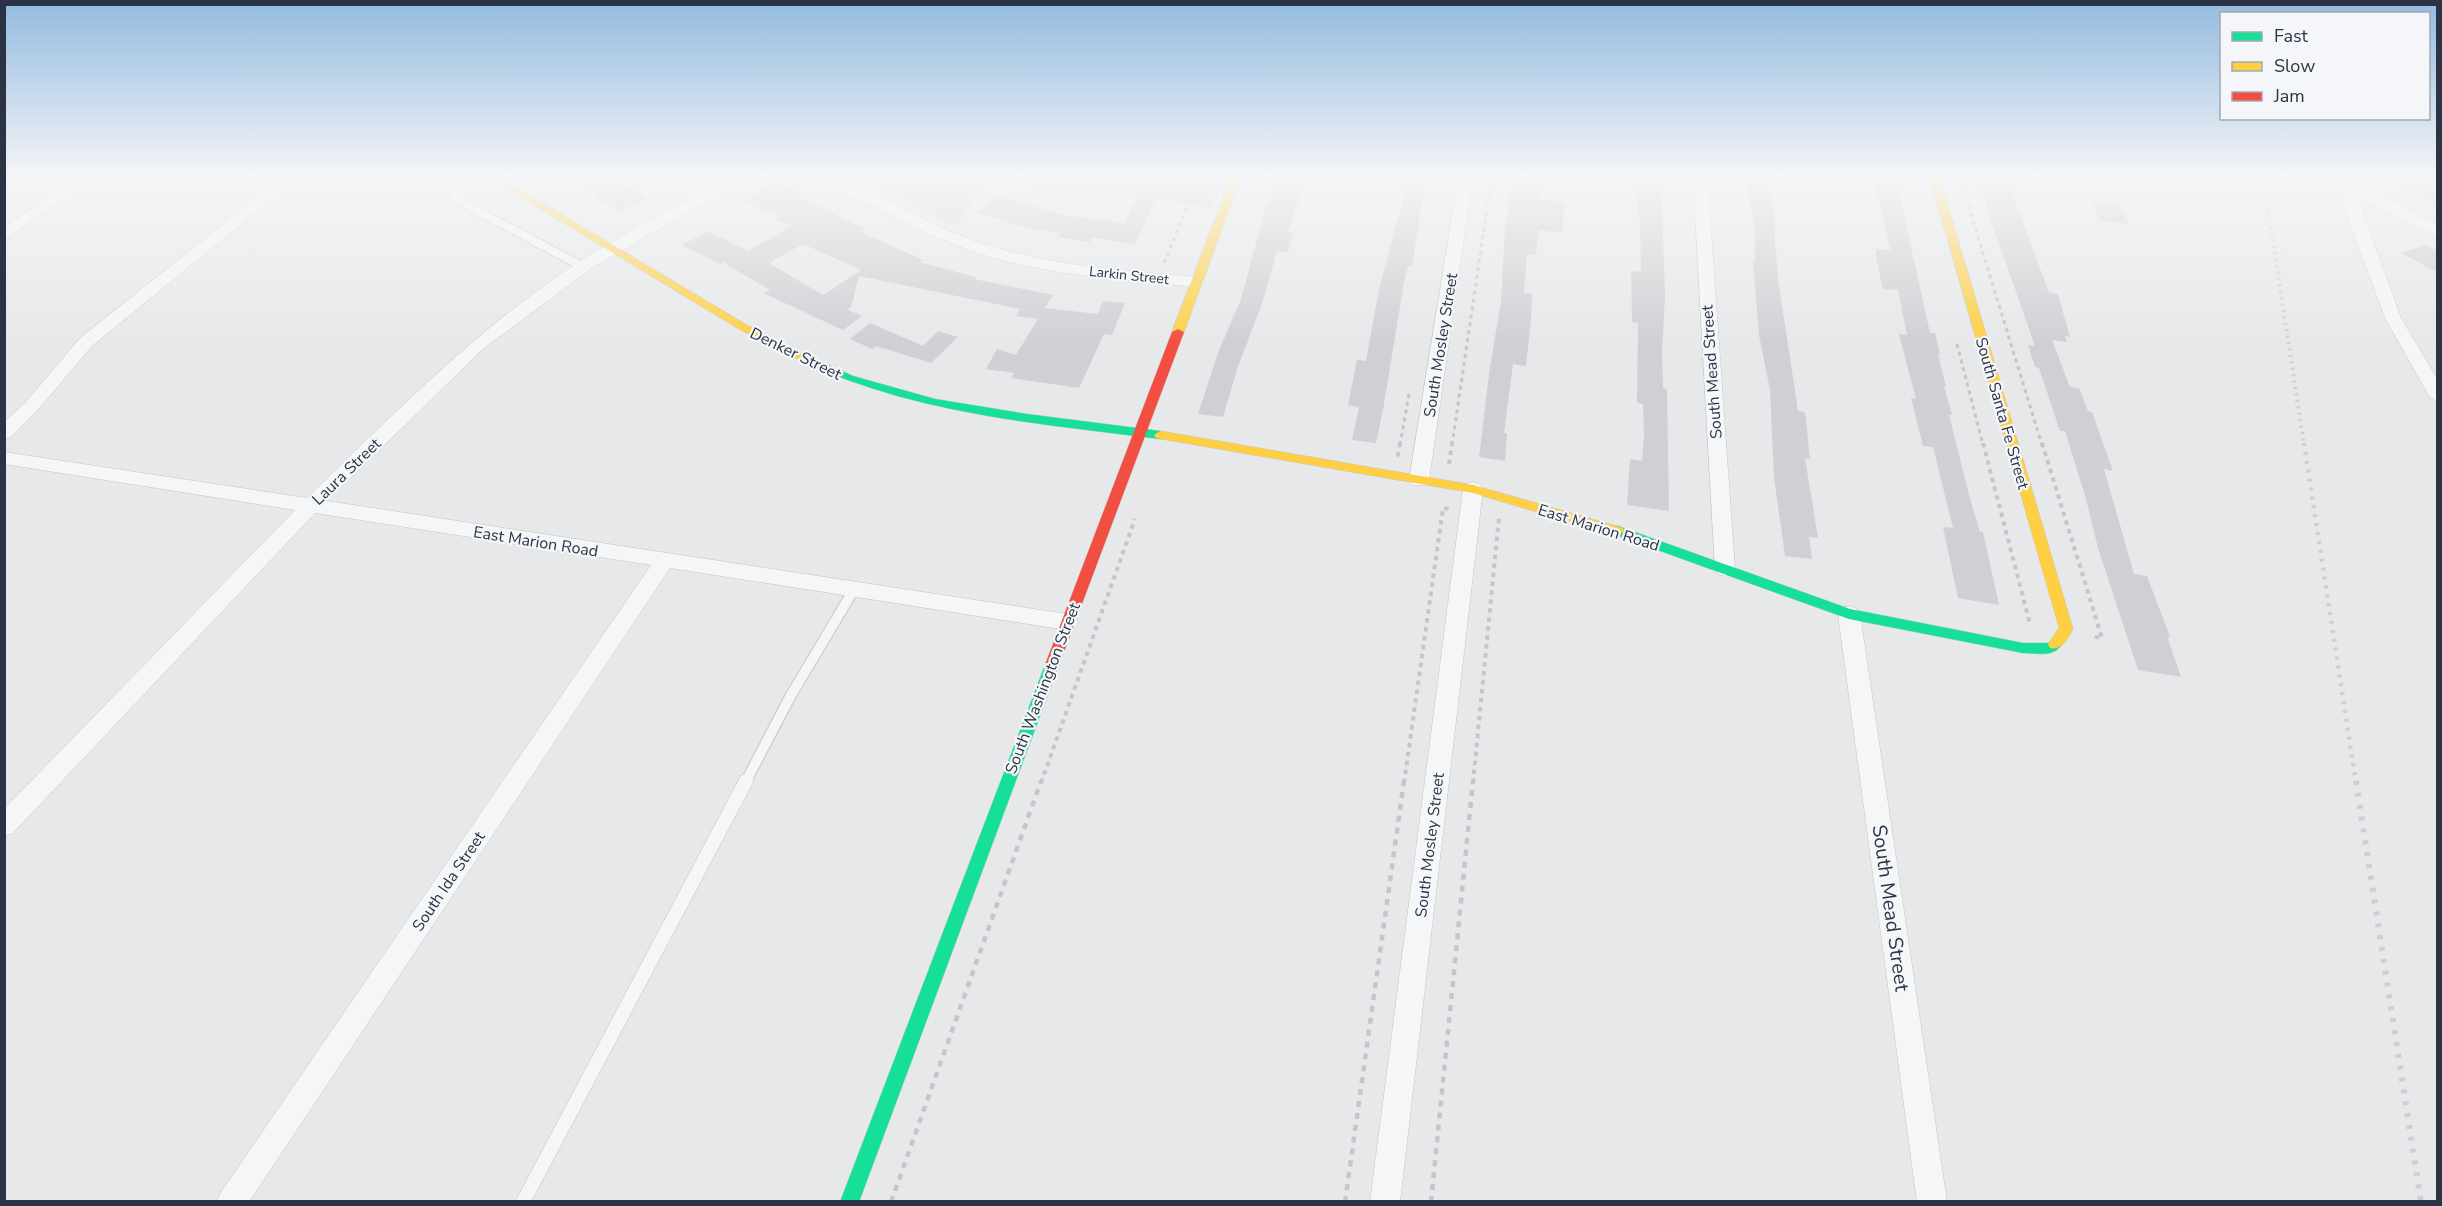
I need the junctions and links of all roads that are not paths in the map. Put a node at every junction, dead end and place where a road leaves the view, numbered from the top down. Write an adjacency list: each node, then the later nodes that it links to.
1 (224, 231): 16 (street)
2 (516, 231): 12 (lane)
3 (581, 231): 11 (street, Denker Street)
4 (645, 231): 11 (street, Laura Street)
5 (940, 231): 13 (street, Larkin Street)
6 (1216, 231): 13 (street, South Washington Street)
7 (1458, 231): 18 (street, South Mosley Street)
8 (1704, 231): 22 (street, South Mead Street)
9 (1950, 231): 26 (street, South Santa Fe Street)
10 (2361, 231): 14 (street)
11 (612, 250): 12 (street, Laura Street); 15 (street, Denker Street)
12 (583, 267): 20 (street, Laura Street)
13 (1197, 282): 15 (street, South Washington Street)
14 (2438, 396)
15 (1139, 432): 18 (street, East Marion Road); 25 (street, South Washington Street)
16 (4, 433)
17 (4, 458): 20 (street, East Marion Road)
18 (1419, 480): 19 (street, East Marion Road)
19 (1471, 501): 22 (street, East Marion Road); 31 (street, South Mosley Street)
20 (310, 506): 21 (street, East Marion Road); 27 (street, Laura Street)
21 (665, 560): 23 (street, East Marion Road); 28 (street, South Ida Street)
22 (1725, 569): 24 (street, East Marion Road)
23 (852, 591): 25 (street, East Marion Road); 29 (lane)
24 (1849, 614): 26 (street, East Marion Road); 32 (street, South Mead Street)
25 (1067, 622): 30 (street, South Washington Street)
26 (2052, 648)
27 (4, 826)
28 (231, 1202)
29 (523, 1202)
30 (849, 1202)
31 (1385, 1202)
32 (1932, 1202)

